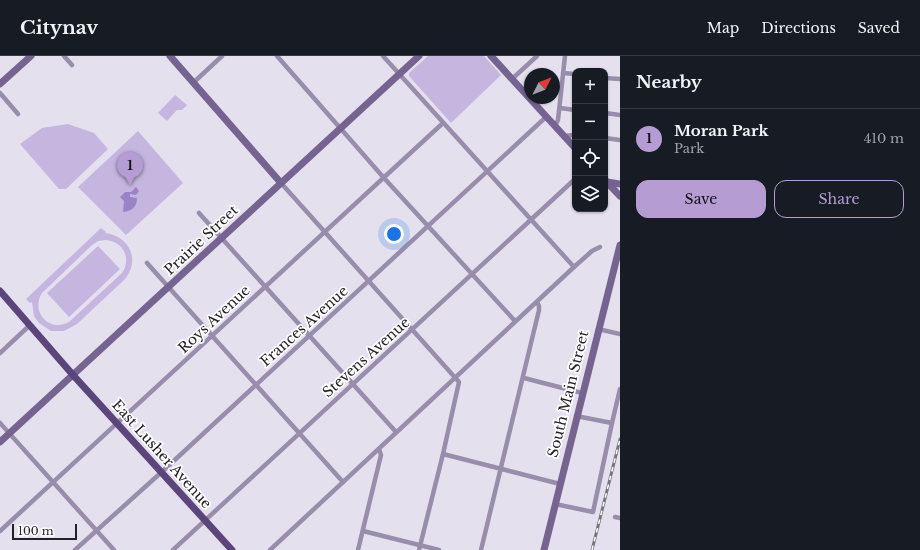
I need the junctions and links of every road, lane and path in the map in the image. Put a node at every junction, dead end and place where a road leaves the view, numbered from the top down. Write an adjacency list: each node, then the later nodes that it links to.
1 (31, 56): 19 (main road)
2 (64, 56): 11 (street)
3 (170, 56): 18 (main road)
4 (222, 56): 18 (street)
5 (277, 56): 29 (street)
6 (383, 56): 14 (street)
7 (419, 56): 14 (main road, Prairie Street)
8 (491, 56): 16 (main road)
9 (537, 56): 16 (street)
10 (565, 56): 12 (street)
11 (72, 65)
12 (563, 73): 13 (street); 21 (street)
13 (572, 74)
14 (399, 75): 27 (street); 29 (main road, Prairie Street)
15 (608, 78): 17 (street)
16 (512, 79): 26 (main road)
17 (620, 79)
18 (193, 83): 40 (main road)
19 (0, 84)
20 (0, 93): 24 (street)
21 (560, 108): 22 (street); 28 (street)
22 (572, 110)
23 (608, 113): 25 (street)
24 (18, 114)
25 (620, 115)
26 (546, 117): 28 (main road); 35 (street, Frances Avenue)
27 (443, 123): 35 (street); 36 (street, Roys Avenue)
28 (555, 126): 31 (main road)
29 (340, 129): 36 (street); 40 (main road, Prairie Street)
30 (572, 135): 31 (street)
31 (564, 136): 34 (main road)
32 (608, 138): 33 (street)
33 (620, 140)
34 (572, 145)
35 (487, 171): 44 (street); 45 (street, Frances Avenue)
36 (384, 178): 45 (street); 46 (street, Roys Avenue)
37 (608, 181): 41 (main road)
38 (572, 182): 44 (street, Stevens Avenue)
39 (608, 183): 42 (main road)
40 (281, 184): 46 (street); 47 (main road, Prairie Street)
41 (620, 184)
42 (620, 196)
43 (199, 213): 47 (street)
44 (531, 220): 51 (street); 52 (street, Stevens Avenue)
45 (428, 225): 52 (street); 53 (street, Frances Avenue)
46 (324, 233): 53 (street); 54 (street, Roys Avenue)
47 (222, 238): 54 (street); 55 (main road, Prairie Street)
48 (620, 245): 61 (main road, South Main Street)
49 (600, 248): 51 (street)
50 (146, 262): 55 (street)
51 (574, 267): 57 (street)
52 (472, 275): 58 (street); 60 (street, Stevens Avenue)
53 (368, 282): 60 (street); 64 (street, Frances Avenue)
54 (265, 286): 63 (street, Roys Avenue); 64 (street)
55 (168, 287): 63 (street); 66 (main road, Prairie Street)
56 (0, 291): 59 (main road, East Lusher Avenue)
57 (536, 302): 58 (street); 68 (street)
58 (515, 322): 67 (street)
59 (30, 325): 65 (street); 66 (main road, East Lusher Avenue)
60 (412, 329): 67 (street); 70 (street, Stevens Avenue)
61 (598, 329): 62 (street); 72 (main road, South Main Street)
62 (620, 334)
63 (212, 335): 69 (street); 76 (street, Roys Avenue)
64 (309, 335): 69 (street, Frances Avenue); 70 (street)
65 (0, 353)
66 (73, 375): 76 (main road, East Lusher Avenue); 79 (main road, Prairie Street)
67 (456, 377): 78 (street); 82 (street)
68 (524, 378): 72 (street); 83 (street)
69 (256, 384): 77 (street); 84 (street, Frances Avenue)
70 (353, 384): 77 (street, Stevens Avenue); 78 (street)
71 (620, 389): 75 (street)
72 (582, 392): 73 (main road, South Main Street)
73 (576, 416): 75 (street); 87 (main road, South Main Street)
74 (0, 423): 79 (street)
75 (612, 423): 88 (street)
76 (117, 424): 84 (main road, East Lusher Avenue); 85 (street, Roys Avenue)
77 (300, 432): 86 (street); 89 (street, Stevens Avenue)
78 (396, 432): 81 (street)
79 (9, 434): 80 (main road, Prairie Street); 85 (street)
80 (0, 442)
81 (379, 449): 86 (street); 92 (street)
82 (443, 454): 83 (street); 93 (street)
83 (501, 469): 87 (street); 101 (street)
84 (161, 472): 89 (main road, East Lusher Avenue); 90 (street, Frances Avenue)
85 (53, 482): 90 (street); 91 (street, Roys Avenue)
86 (343, 482): 98 (street)
87 (560, 484): 88 (main road, South Main Street)
88 (555, 504): 102 (main road, South Main Street)
89 (205, 521): 96 (street, Stevens Avenue); 97 (main road, East Lusher Avenue)
90 (96, 530): 94 (street, Frances Avenue); 95 (street)
91 (0, 531)
92 (363, 531): 93 (street); 99 (street)
93 (420, 548): 100 (street)
94 (75, 550)
95 (114, 550)
96 (173, 550)
97 (232, 550)
98 (270, 550)
99 (358, 550)
100 (439, 550)
101 (481, 550)
102 (544, 550)

